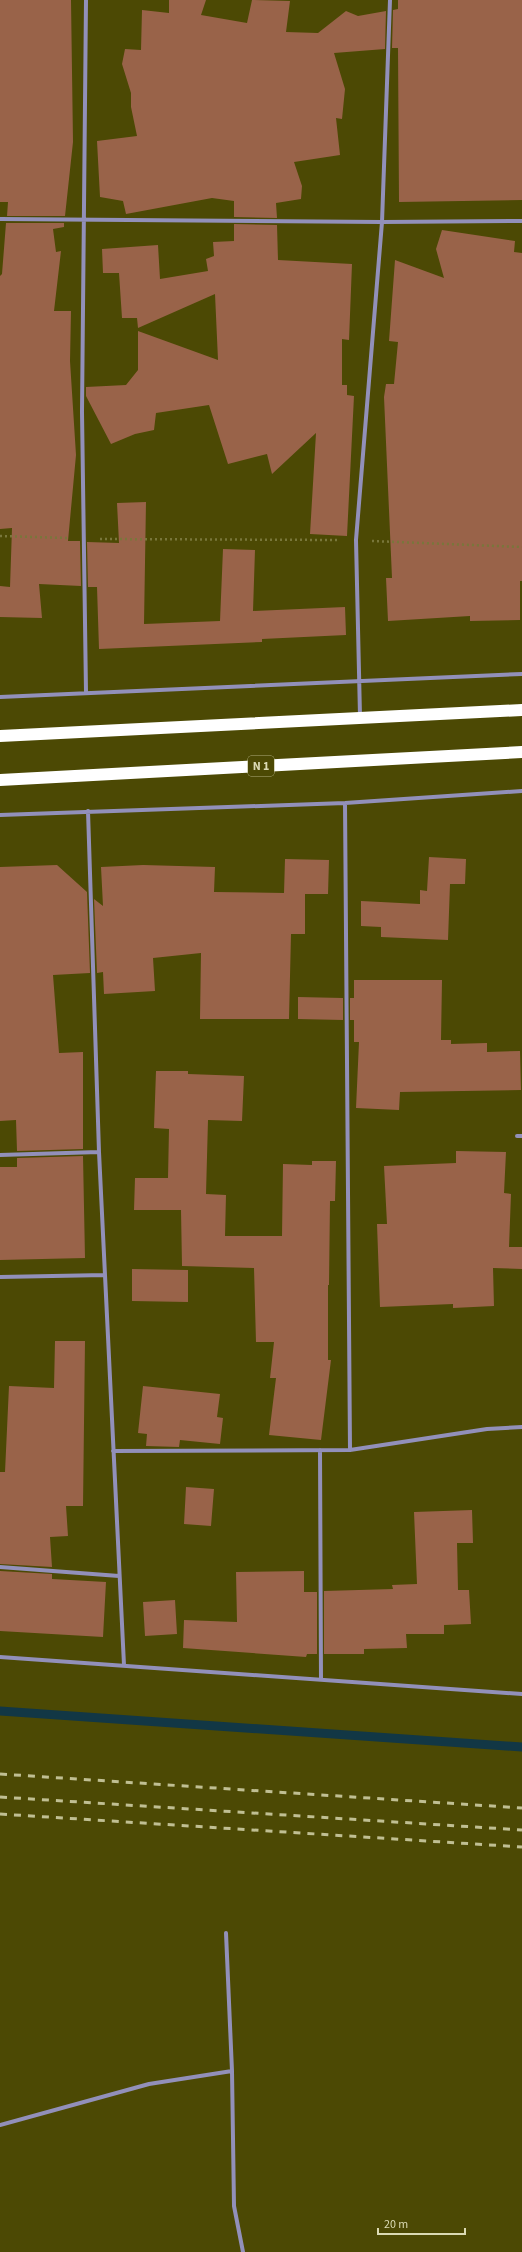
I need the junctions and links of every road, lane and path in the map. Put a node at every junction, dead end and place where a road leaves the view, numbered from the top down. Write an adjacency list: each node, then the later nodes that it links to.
1 (86, 0): 4 (street)
2 (390, 0): 6 (street)
3 (0, 219): 4 (street)
4 (85, 219): 6 (street); 8 (street)
5 (522, 221): 6 (street)
6 (382, 222): 9 (street)
7 (0, 536): 8 (path)
8 (85, 539): 9 (path); 13 (street)
9 (356, 540): 10 (path); 12 (street)
10 (522, 547)
11 (522, 674): 12 (street)
12 (361, 682): 13 (street); 16 (street)
13 (86, 692): 14 (street)
14 (0, 698)
15 (522, 710): 16 (highway)
16 (360, 718): 17 (highway)
17 (0, 736)
18 (522, 752): 19 (highway, N 1)
19 (0, 780)
20 (522, 791): 21 (street)
21 (345, 802): 22 (street); 30 (street)
22 (88, 811): 23 (street); 24 (street)
23 (0, 815)
24 (99, 1152): 25 (street); 26 (street)
25 (0, 1155)
26 (105, 1275): 27 (street); 31 (street)
27 (0, 1277)
28 (522, 1427): 30 (street)
29 (320, 1450): 30 (street); 31 (street); 36 (street)
30 (350, 1450)
31 (114, 1451): 33 (street)
32 (0, 1567): 33 (street)
33 (120, 1576): 35 (street)
34 (0, 1657): 35 (street)
35 (124, 1666): 36 (street)
36 (321, 1679): 37 (street)
37 (522, 1694)
38 (226, 1933): 39 (street)
39 (232, 2071): 40 (street); 41 (street)
40 (0, 2125)
41 (243, 2252)

